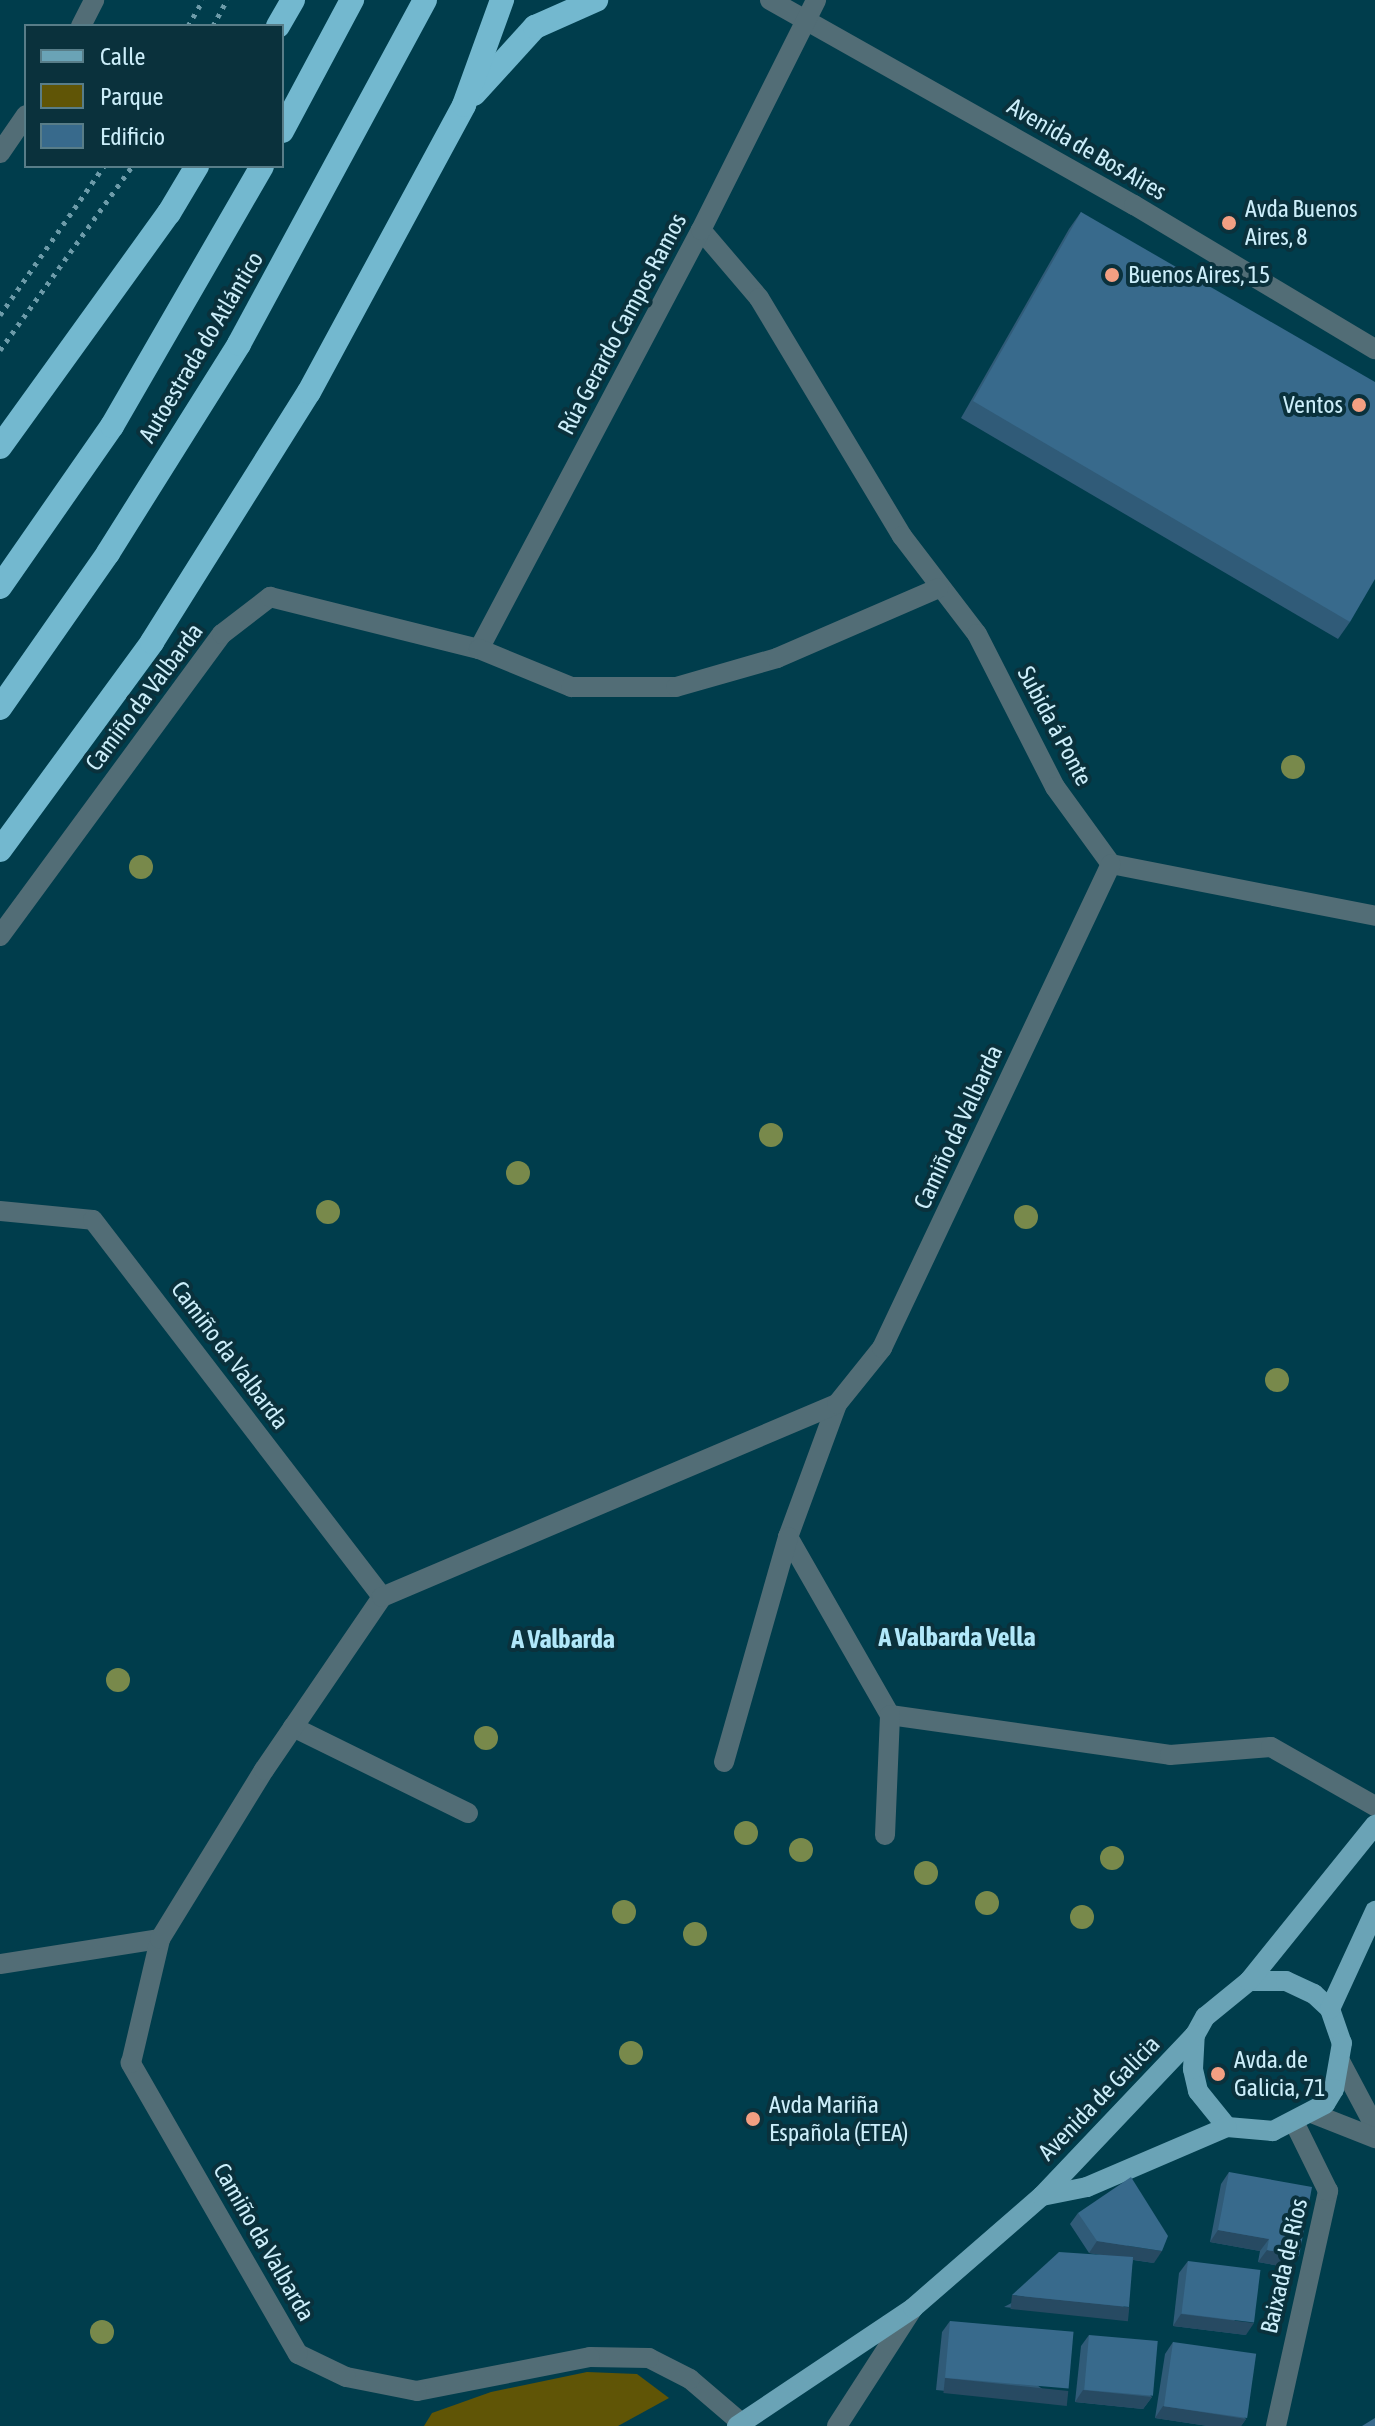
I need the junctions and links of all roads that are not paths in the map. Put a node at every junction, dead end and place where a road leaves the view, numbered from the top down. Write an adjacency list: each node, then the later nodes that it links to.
1 (94, 0): 10 (street)
2 (292, 0): 11 (highway)
3 (352, 0): 14 (highway)
4 (425, 0): 24 (highway, Autoestrada do Atlántico)
5 (502, 0): 12 (highway)
6 (596, 0): 12 (highway)
7 (770, 0): 9 (street, Avenida de Bos Aires)
8 (816, 0): 9 (street, Rúa Gerardo Campos Ramos)
9 (806, 21): 18 (street, Rúa Gerardo Campos Ramos); 19 (street, Avenida de Bos Aires)
10 (82, 24)
11 (279, 24)
12 (464, 105): 25 (highway)
13 (24, 118): 15 (street)
14 (284, 127)
15 (0, 153)
16 (196, 168): 20 (highway)
17 (261, 168): 21 (highway, Autoestrada do Atlántico)
18 (701, 230): 22 (street, Subida á Ponte); 23 (street, Rúa Gerardo Campos Ramos)
19 (1375, 349)
20 (0, 447)
21 (0, 587)
22 (939, 588): 23 (street); 26 (street, Subida á Ponte)
23 (479, 649): 28 (street, Camiño da Valbarda)
24 (0, 708)
25 (0, 850)
26 (1111, 864): 27 (street); 30 (street, Camiño da Valbarda)
27 (1375, 916)
28 (0, 936)
29 (0, 1211): 32 (street, Camiño da Valbarda)
30 (837, 1404): 31 (street, Camiño da Valbarda); 32 (street, Camiño da Valbarda)
31 (788, 1537): 33 (street); 35 (street, Camiño da Valbarda)
32 (382, 1597): 34 (street, Camiño da Valbarda)
33 (890, 1715): 36 (street); 39 (street)
34 (293, 1727): 37 (street); 41 (street, Camiño da Valbarda)
35 (724, 1762)
36 (1375, 1806)
37 (468, 1813)
38 (1375, 1825): 43 (main road)
39 (885, 1835)
40 (1375, 1911): 44 (main road)
41 (160, 1939): 42 (street); 54 (street, Camiño da Valbarda)
42 (0, 1964)
43 (1249, 1981): 44 (main road); 45 (main road)
44 (1330, 2009): 46 (main road)
45 (1195, 2035): 49 (main road); 52 (main road, Avenida de Galicia)
46 (1341, 2063): 47 (main road); 50 (street)
47 (1314, 2114): 48 (main road); 51 (street)
48 (1295, 2124): 49 (main road); 56 (street, Baixada de Ríos)
49 (1227, 2127): 52 (main road, Avenida de Galicia)
50 (1375, 2127)
51 (1375, 2138)
52 (1042, 2196): 53 (main road, Avenida de Galicia)
53 (913, 2308): 54 (main road, Avenida de Galicia); 55 (street, Avenida de Galicia)
54 (741, 2425)
55 (837, 2426)
56 (1276, 2426)

